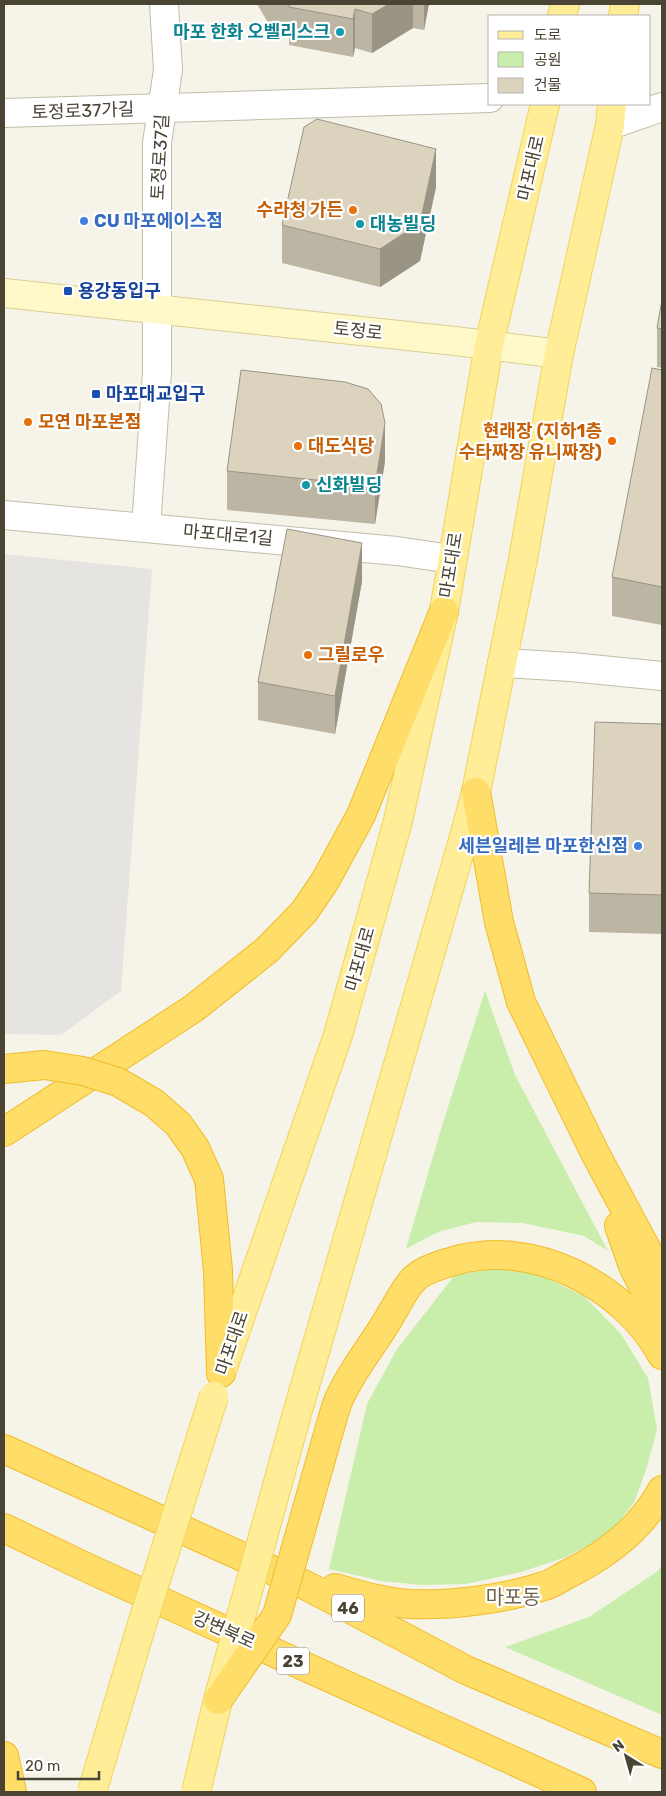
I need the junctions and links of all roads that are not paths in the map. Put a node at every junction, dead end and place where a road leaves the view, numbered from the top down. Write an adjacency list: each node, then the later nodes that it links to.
1 (164, 4): 7 (street, 토정로37길)
2 (651, 95): 4 (street)
3 (488, 98): 7 (street)
4 (662, 101)
5 (545, 105): 12 (main road, 마포대로)
6 (662, 107): 9 (street)
7 (163, 108): 8 (street, 토정로37가길); 11 (street, 토정로37길)
8 (4, 113)
9 (611, 114): 13 (main road)
10 (4, 293): 11 (main road, 토정로)
11 (158, 310): 12 (main road, 토정로); 15 (street)
12 (490, 345): 13 (main road, 토정로); 16 (main road, 마포대로)
13 (559, 354): 18 (main road)
14 (4, 515): 15 (street, 마포대로1길)
15 (146, 527): 16 (street, 마포대로1길)
16 (451, 560): 17 (main road, 마포대로)
17 (444, 611): 22 (highway); 27 (main road, 마포대로)
18 (502, 663): 19 (street); 20 (main road)
19 (662, 676)
20 (476, 792): 23 (highway); 34 (main road, bridge)
21 (4, 1069): 27 (highway, bridge)
22 (4, 1132)
23 (594, 1153): 24 (highway); 25 (highway)
24 (662, 1278)
25 (662, 1325)
26 (662, 1355): 34 (highway, bridge)
27 (217, 1384): 38 (main road, 마포대로, bridge)
28 (4, 1437): 30 (highway)
29 (4, 1448): 30 (highway)
30 (34, 1461): 33 (highway, 46)
31 (662, 1490): 33 (highway)
32 (4, 1528): 40 (highway, 강변북로 / 23)
33 (307, 1586): 35 (highway, 46)
34 (218, 1700): 39 (main road, bridge)
35 (662, 1754)
36 (4, 1756): 37 (highway)
37 (12, 1792)
38 (92, 1792)
39 (196, 1792)
40 (582, 1792)

